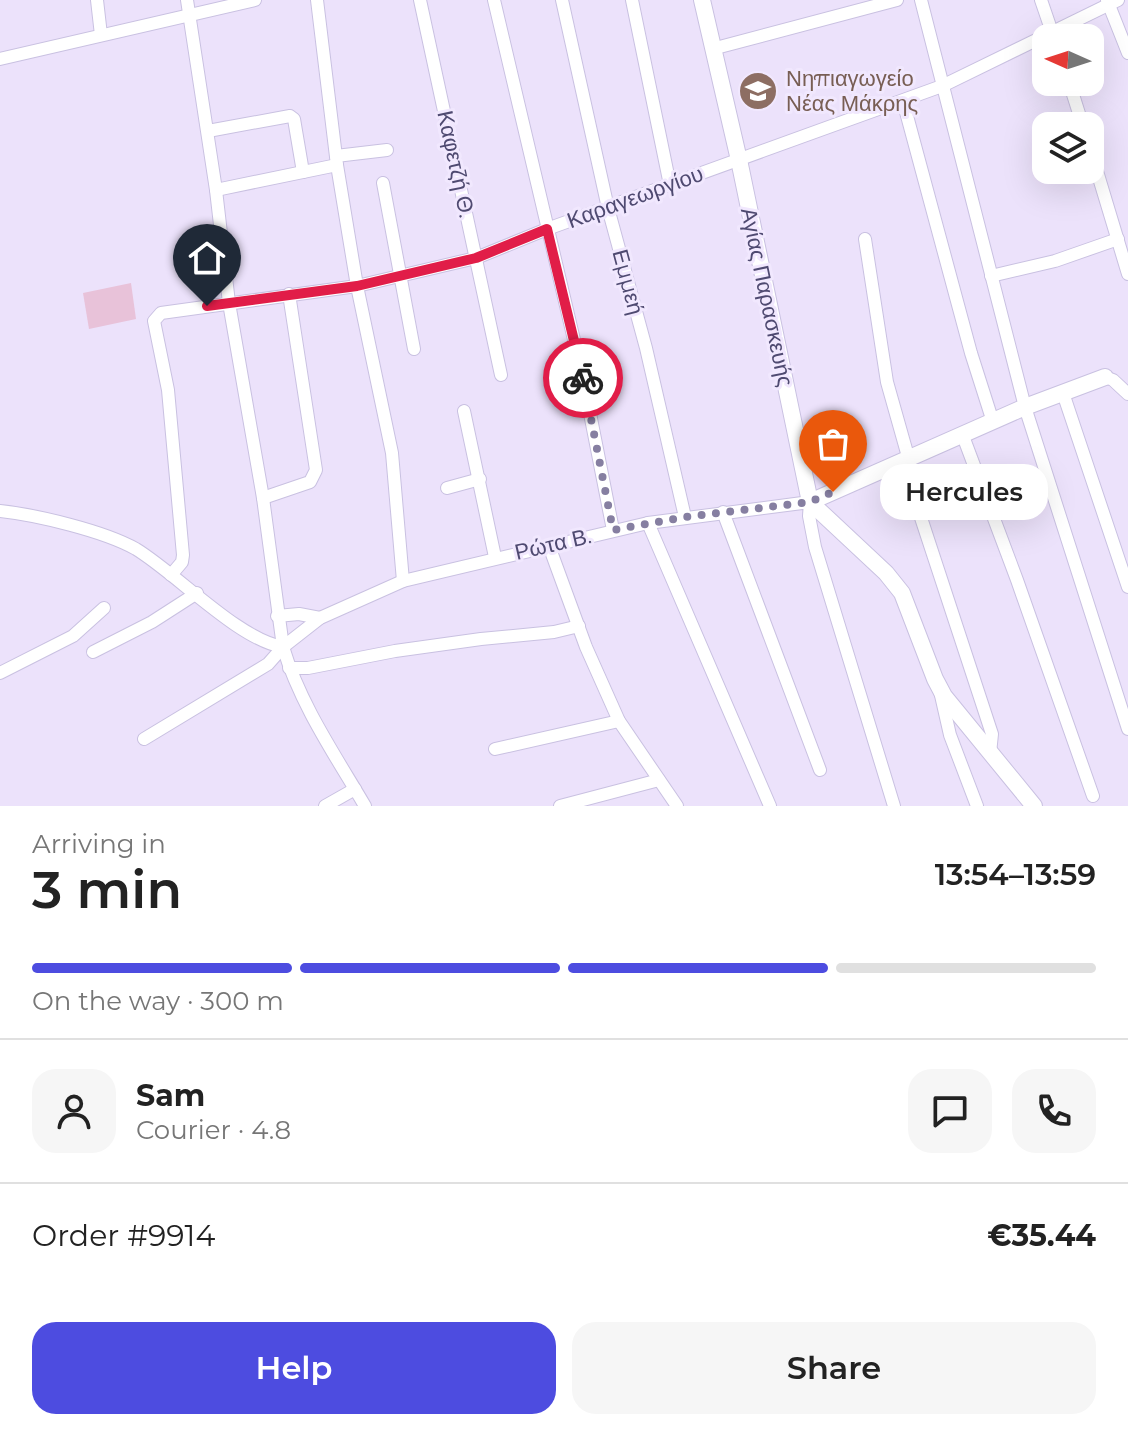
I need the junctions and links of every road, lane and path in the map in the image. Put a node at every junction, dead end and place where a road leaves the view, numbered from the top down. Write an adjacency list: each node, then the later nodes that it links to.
1 (97, 0): 17 (street)
2 (187, 0): 14 (street)
3 (255, 0): 14 (street)
4 (317, 0): 27 (street)
5 (420, 0): 37 (street, Καφετζή Θ.)
6 (494, 0): 34 (street)
7 (562, 0): 33 (street, Εμμεή)
8 (632, 0): 31 (street)
9 (702, 0): 19 (street, Αγίας Παρασκευής)
10 (897, 0): 19 (street)
11 (921, 0): 22 (street)
12 (1041, 0): 15 (street)
13 (1111, 1): 16 (street, Καραγεωργίου); 20 (street)
14 (189, 17): 17 (street); 24 (street)
15 (1049, 24)
16 (1073, 24)
17 (101, 35): 21 (street)
18 (1032, 45): 22 (street, Καραγεωργίου)
19 (712, 49): 26 (street, Αγίας Παρασκευής)
20 (1128, 53)
21 (0, 59)
22 (942, 86): 23 (street, Καραγεωργίου); 40 (street)
23 (903, 101): 26 (street, Καραγεωργίου); 51 (street)
24 (208, 131): 28 (street); 32 (street)
25 (387, 150): 27 (street)
26 (739, 160): 31 (street, Καραγεωργίου); 57 (street, Αγίας Παρασκευής)
27 (337, 161): 28 (street); 41 (street)
28 (303, 172): 32 (street)
29 (383, 183): 39 (street)
30 (1101, 184): 36 (street)
31 (670, 185): 33 (street, Καραγεωργίου)
32 (216, 190): 43 (street)
33 (608, 208): 34 (street, Καραγεωργίου); 60 (street, Εμμεή)
34 (547, 229): 37 (street, Καραγεωργίου); 62 (street)
35 (865, 239): 53 (street)
36 (1118, 239): 38 (street); 40 (street)
37 (476, 258): 39 (street, Καραγεωργίου); 45 (street, Καφετζή Θ.)
38 (1128, 274)
39 (401, 275): 41 (street, Καραγεωργίου); 44 (street)
40 (991, 276): 49 (street)
41 (357, 286): 42 (street, Καραγεωργίου); 66 (street)
42 (289, 294): 43 (street, Καραγεωργίου); 56 (street)
43 (229, 303): 56 (street); 65 (street, Καραγεωργίου)
44 (414, 349)
45 (501, 375)
46 (1105, 377): 47 (street, Ρώτα Β.); 48 (street)
47 (1063, 393): 49 (street, Ρώτα Β.); 67 (street)
48 (1128, 394)
49 (1025, 407): 51 (street, Ρώτα Β.); 79 (street)
50 (464, 411): 54 (street)
51 (993, 422): 52 (street, Ρώτα Β.)
52 (963, 436): 53 (street, Ρώτα Β.); 86 (street)
53 (906, 462): 57 (street, Ρώτα Β.); 82 (street)
54 (480, 479): 55 (street); 64 (street)
55 (447, 488)
56 (263, 498): 70 (street)
57 (810, 502): 59 (street, Ρώτα Β.); 77 (street); 92 (street)
58 (0, 511): 65 (street)
59 (723, 512): 60 (street, Ρώτα Β.); 83 (street)
60 (685, 517): 61 (street, Ρώτα Β.)
61 (648, 523): 62 (street, Ρώτα Β.); 91 (street)
62 (613, 530): 63 (street, Ρώτα Β.)
63 (549, 546): 64 (street, Ρώτα Β.); 72 (street)
64 (495, 557): 66 (street, Ρώτα Β.)
65 (171, 575): 68 (street)
66 (403, 581): 71 (street, Ρώτα Β.)
67 (1128, 587)
68 (197, 593): 73 (street); 74 (street)
69 (104, 608): 76 (street)
70 (277, 616): 71 (street); 73 (street)
71 (320, 618): 73 (street, Ρώτα Β.)
72 (579, 626): 75 (street); 78 (street)
73 (283, 647): 75 (street); 80 (street, Ρώτα Β.)
74 (93, 652)
75 (289, 668): 85 (street)
76 (0, 673)
77 (940, 687): 82 (street); 93 (street)
78 (619, 721): 81 (street); 84 (street)
79 (1128, 729)
80 (144, 739)
81 (495, 749)
82 (990, 753): 94 (street)
83 (820, 770)
84 (659, 780): 89 (street); 90 (street)
85 (355, 789): 87 (street); 88 (street)
86 (1093, 796)
87 (325, 806)
88 (365, 806)
89 (560, 806)
90 (677, 806)
91 (770, 806)
92 (894, 806)
93 (977, 806)
94 (1034, 806)

